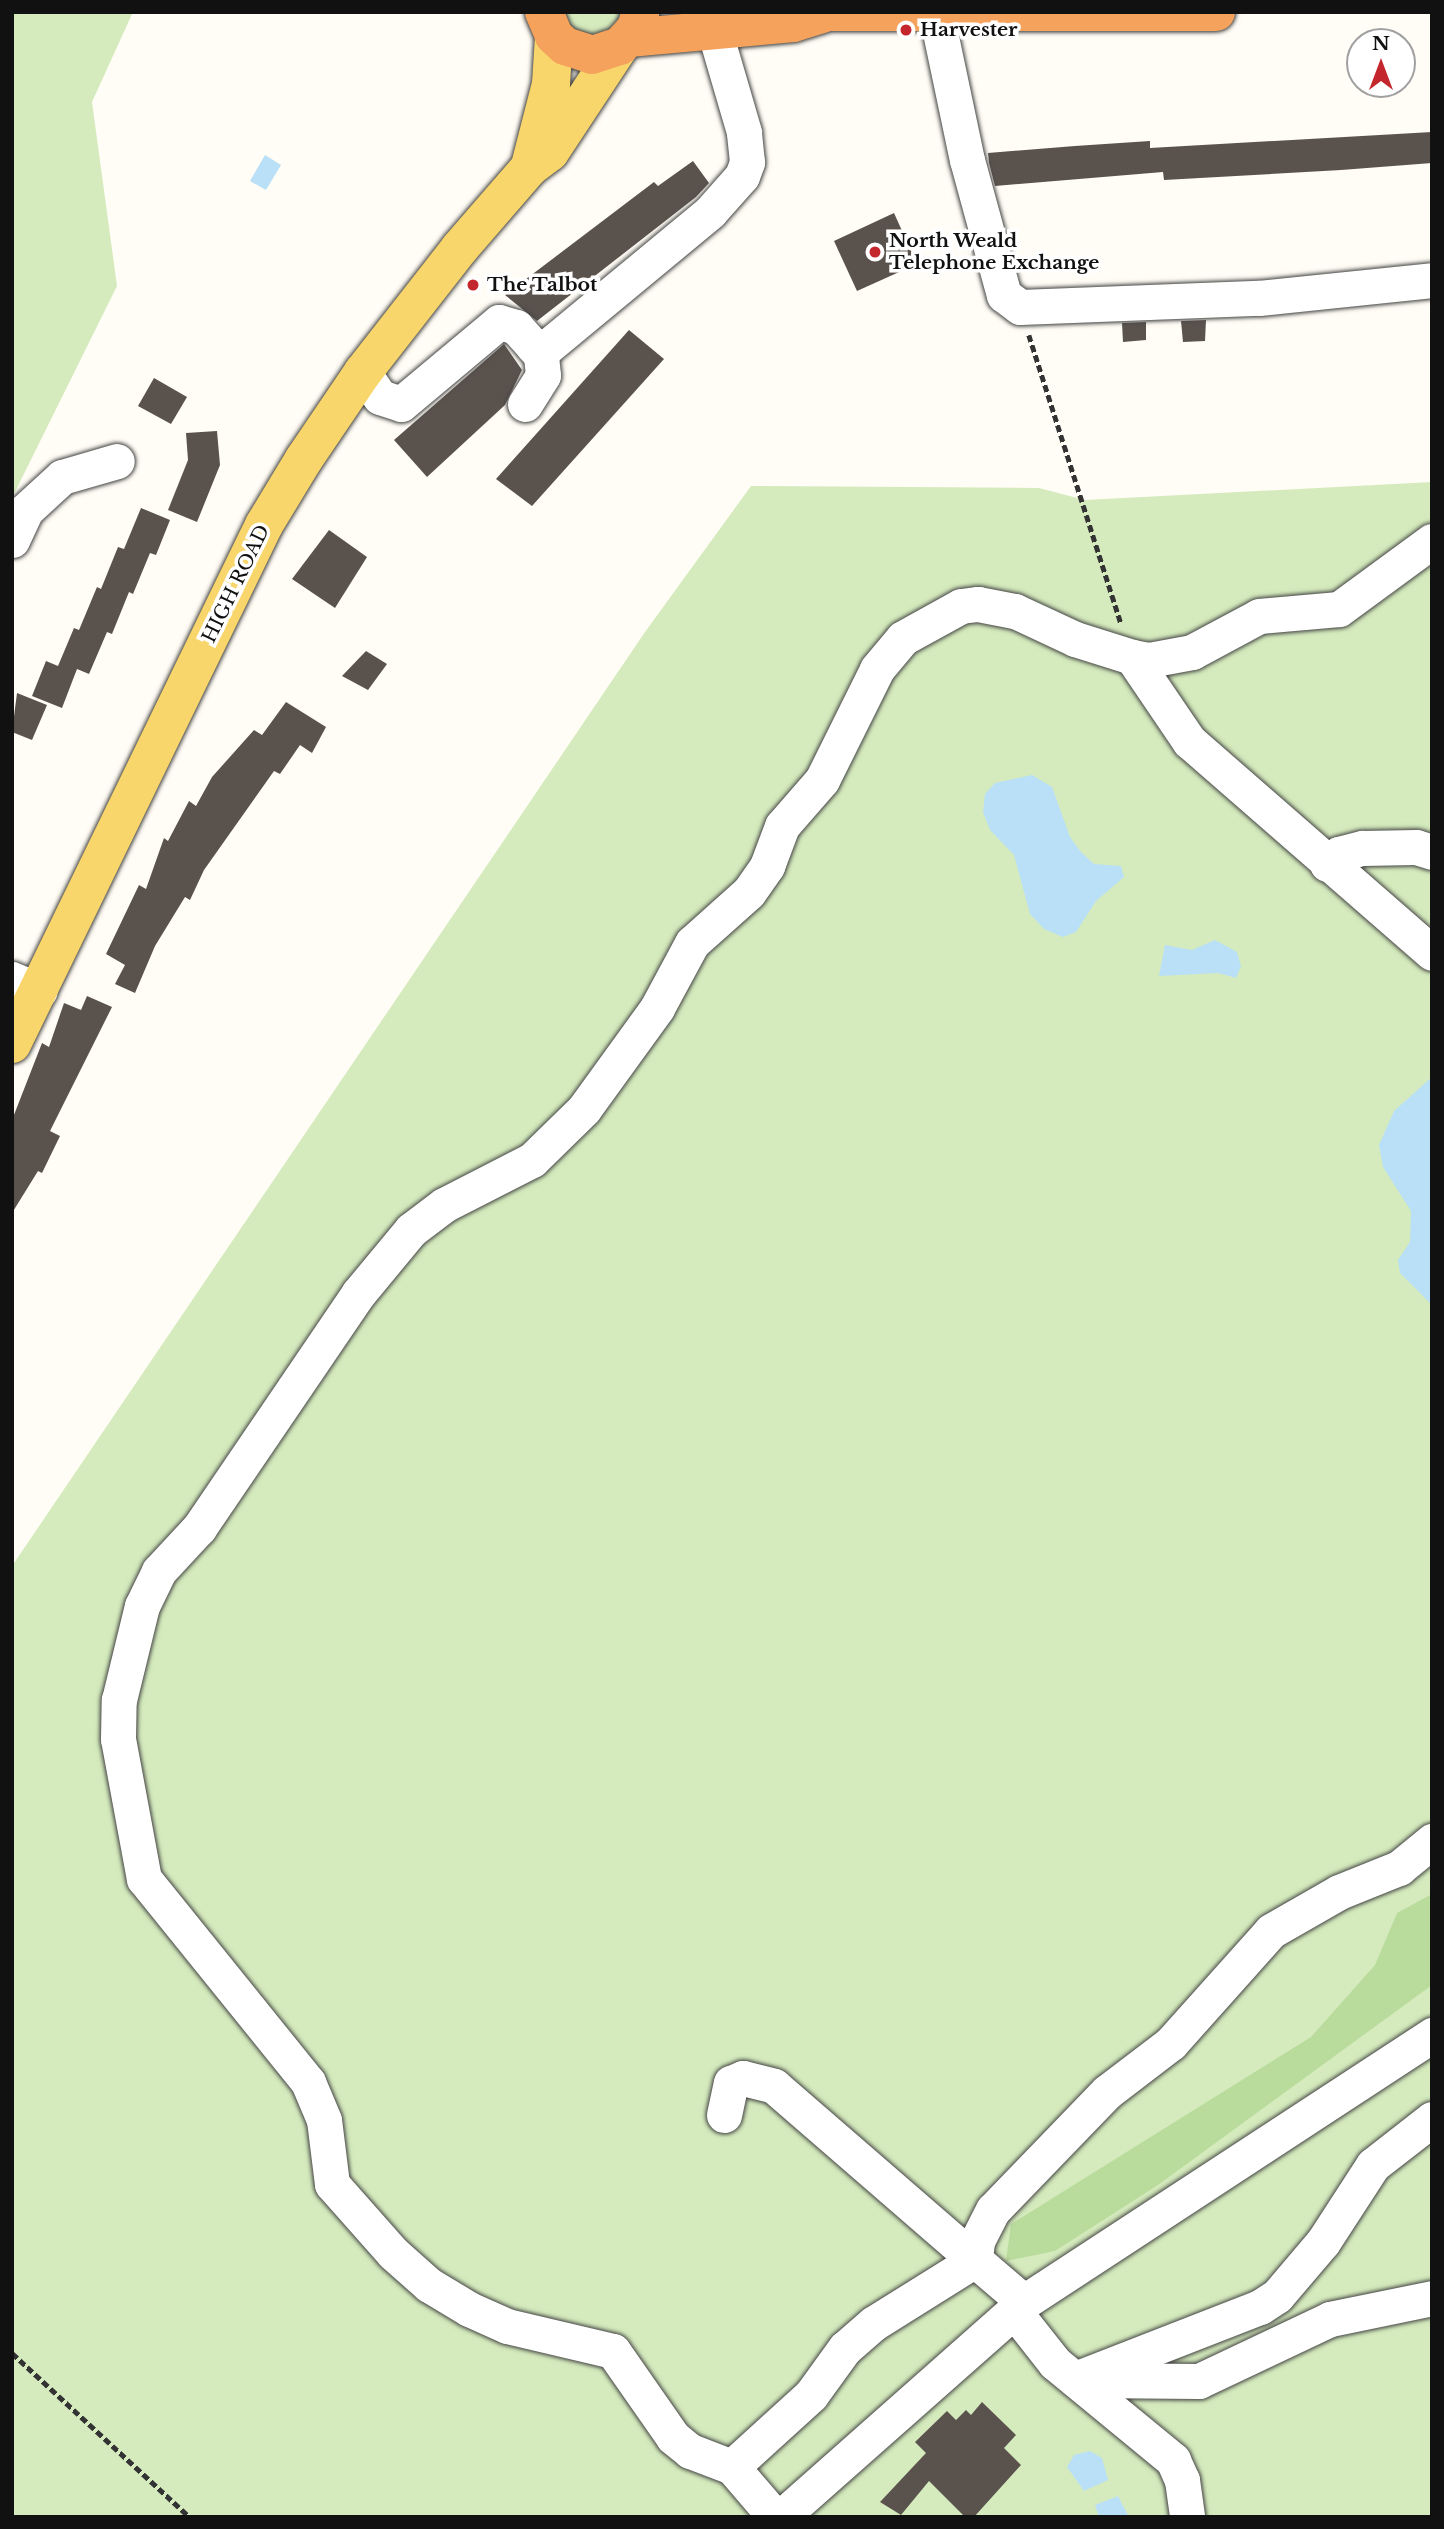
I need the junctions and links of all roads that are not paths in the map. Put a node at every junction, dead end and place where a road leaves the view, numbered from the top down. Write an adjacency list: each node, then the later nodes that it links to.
1 (1216, 12): 3 (highway)
2 (820, 13): 3 (highway); 4 (highway)
3 (936, 13): 8 (street)
4 (711, 21): 6 (highway); 9 (street)
5 (541, 22): 6 (highway); 7 (main road, HIGH ROAD)
6 (630, 32): 7 (main road, HIGH ROAD)
7 (530, 167): 10 (main road, HIGH ROAD)
8 (1432, 280)
9 (533, 346): 10 (street); 11 (street)
10 (363, 372): 19 (main road, HIGH ROAD)
11 (525, 404)
12 (117, 461): 13 (street)
13 (12, 540)
14 (1432, 541): 15 (street)
15 (1132, 657): 17 (street); 29 (street)
16 (1432, 852): 17 (street)
17 (1327, 864): 18 (street)
18 (1432, 953)
19 (26, 985): 20 (main road, HIGH ROAD)
20 (12, 1044)
21 (1432, 1841): 25 (street)
22 (1432, 2035): 27 (street)
23 (724, 2115): 25 (street)
24 (1432, 2119): 28 (street)
25 (975, 2260): 27 (street); 29 (street)
26 (1432, 2298): 28 (street)
27 (1019, 2306): 28 (street); 31 (street)
28 (1075, 2379): 32 (street)
29 (732, 2467): 30 (street)
30 (775, 2517)
31 (781, 2517)
32 (1186, 2517)

